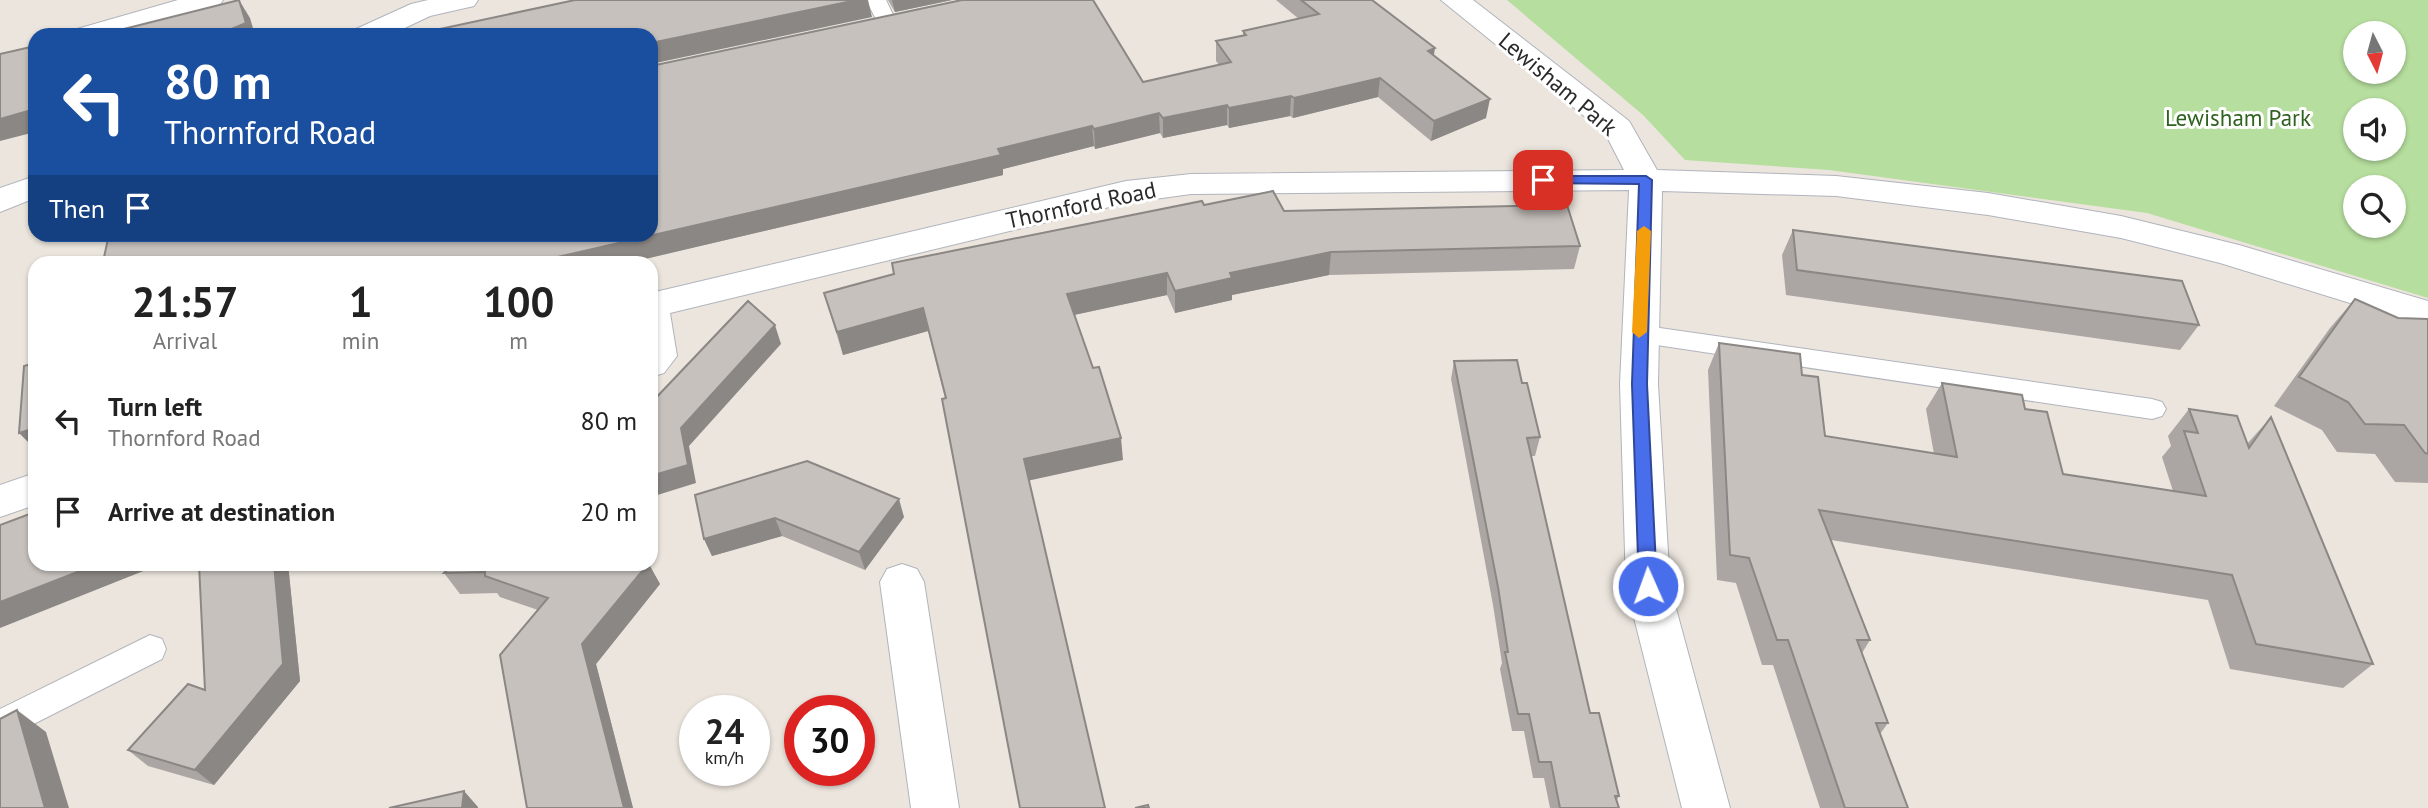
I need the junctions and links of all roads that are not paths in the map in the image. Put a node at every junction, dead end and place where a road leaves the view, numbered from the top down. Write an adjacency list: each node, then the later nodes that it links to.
1 (209, 0): 6 (street)
2 (464, 0): 7 (street)
3 (1455, 0): 8 (street, Lewisham Park)
4 (875, 18): 5 (street)
5 (920, 18)
6 (111, 28)
7 (381, 28)
8 (1646, 180): 13 (street, Thornford Road); 14 (street); 15 (street)
9 (28, 189): 10 (street)
10 (0, 201)
11 (28, 206): 12 (street)
12 (0, 212)
13 (658, 305)
14 (2428, 314)
15 (1639, 334): 16 (lane); 23 (street)
16 (2152, 409)
17 (28, 491): 18 (street)
18 (0, 501)
19 (902, 582): 22 (street)
20 (150, 649): 21 (lane)
21 (0, 726)
22 (935, 808)
23 (1706, 808)

